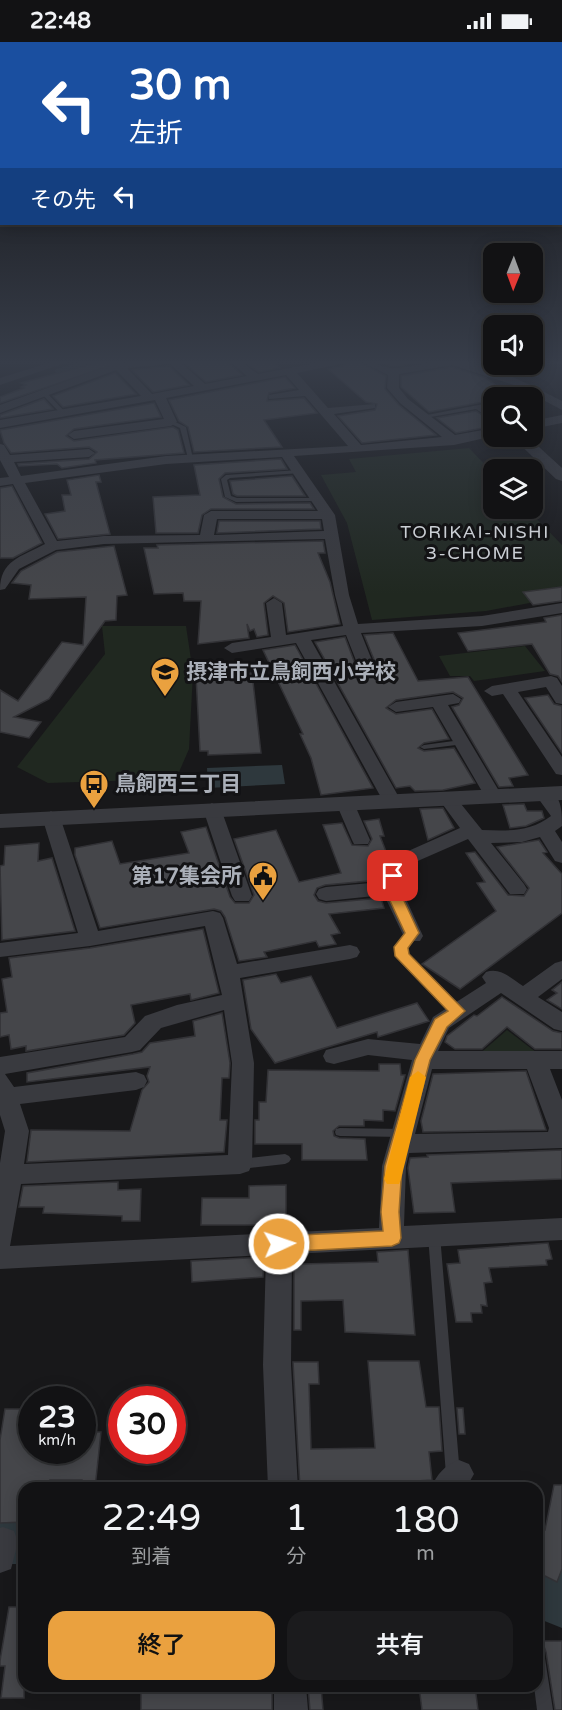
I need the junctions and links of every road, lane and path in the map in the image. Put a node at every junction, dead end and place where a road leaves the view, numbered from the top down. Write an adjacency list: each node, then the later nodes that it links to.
1 (186, 439): 11 (lane)
2 (349, 439): 7 (street)
3 (451, 439): 5 (street)
4 (464, 439): 5 (street)
5 (454, 441): 7 (street)
6 (530, 447): 13 (street)
7 (358, 449): 10 (street)
8 (2, 453): 9 (street); 14 (street)
9 (89, 453)
10 (286, 453): 11 (street); 12 (street)
11 (191, 458): 14 (street)
12 (299, 472): 16 (street); 16 (lane)
13 (562, 476)
14 (18, 480): 15 (street); 20 (street)
15 (0, 482)
16 (319, 500): 17 (street)
17 (328, 515): 18 (street); 19 (street)
18 (332, 535): 19 (street); 25 (street)
19 (206, 539): 20 (street)
20 (53, 546): 21 (street)
21 (7, 565): 22 (street)
22 (0, 586)
23 (274, 603): 27 (street)
24 (562, 608): 25 (street)
25 (352, 629): 26 (street); 29 (street)
26 (301, 637): 27 (street); 38 (street)
27 (279, 640): 28 (street)
28 (232, 648)
29 (367, 668)
30 (562, 699): 34 (street)
31 (396, 707): 32 (street)
32 (461, 742): 33 (lane); 36 (street)
33 (424, 747)
34 (562, 770)
35 (553, 794): 36 (street); 43 (street)
36 (493, 796): 37 (street)
37 (447, 798): 38 (street); 44 (street)
38 (392, 801): 39 (street)
39 (345, 803): 40 (street); 45 (street)
40 (212, 809): 41 (street); 50 (street)
41 (51, 817): 42 (street); 52 (street)
42 (0, 821)
43 (546, 831): 44 (street); 46 (street)
44 (474, 833): 47 (street); 48 (street)
45 (361, 840)
46 (562, 857)
47 (391, 888): 49 (street); 51 (street)
48 (517, 889)
49 (326, 894)
50 (242, 896)
51 (413, 934): 59 (lane)
52 (90, 939): 53 (street); 56 (street)
53 (0, 950)
54 (350, 952): 56 (street)
55 (562, 968): 57 (street)
56 (229, 973): 58 (street)
57 (523, 997): 59 (street); 60 (street)
58 (233, 1000): 65 (street); 71 (street)
59 (458, 1011): 62 (street)
60 (562, 1023)
61 (334, 1056): 62 (street)
62 (424, 1056): 64 (street); 69 (street)
63 (562, 1060): 64 (street)
64 (536, 1061): 69 (street)
65 (0, 1066)
66 (136, 1081): 67 (street)
67 (3, 1089): 72 (street)
68 (340, 1132): 69 (lane)
69 (401, 1139): 75 (street)
70 (285, 1159): 71 (lane)
71 (240, 1164): 72 (street)
72 (9, 1175): 76 (street)
73 (562, 1229): 74 (street)
74 (434, 1235): 75 (street); 79 (lane)
75 (392, 1238): 77 (street)
76 (0, 1241)
77 (279, 1244): 78 (street); 80 (street)
78 (0, 1258)
79 (453, 1481)
80 (282, 1482)
81 (290, 1692): 83 (street)
82 (543, 1692): 84 (lane)
83 (291, 1710)
84 (545, 1710)

